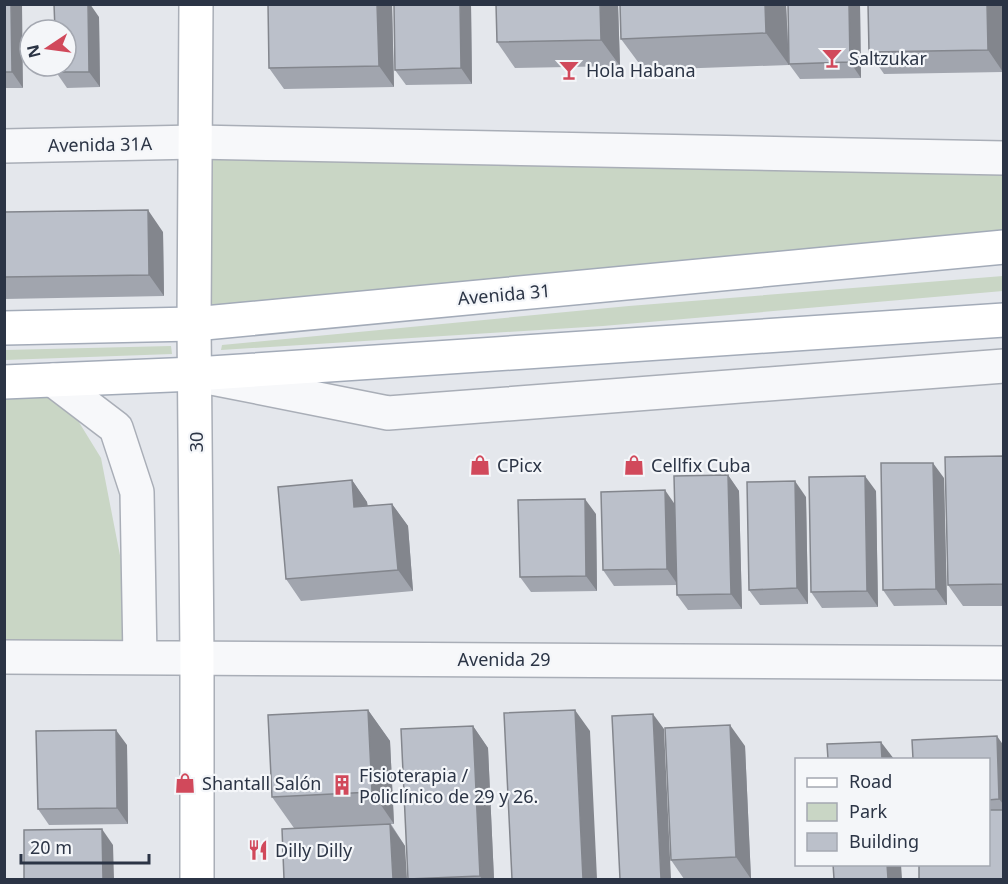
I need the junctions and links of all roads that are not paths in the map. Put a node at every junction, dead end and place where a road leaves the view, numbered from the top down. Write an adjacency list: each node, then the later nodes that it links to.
1 (196, 4): 2 (main road, 30)
2 (196, 142): 3 (street, Avenida 31A); 4 (street); 7 (main road, 30)
3 (4, 146)
4 (1004, 158)
5 (1004, 247): 7 (main road, Avenida 31)
6 (1004, 320): 10 (main road)
7 (194, 324): 8 (main road, Avenida 31); 10 (main road, 30)
8 (4, 328)
9 (1004, 366): 10 (street)
10 (195, 374): 11 (main road); 14 (main road, 30)
11 (53, 380): 12 (main road); 15 (street)
12 (4, 382)
13 (4, 657): 15 (street, Avenida 29)
14 (197, 657): 15 (street, Avenida 29); 16 (street, Avenida 29); 17 (main road, 30)
15 (140, 658)
16 (1004, 663)
17 (197, 879)

